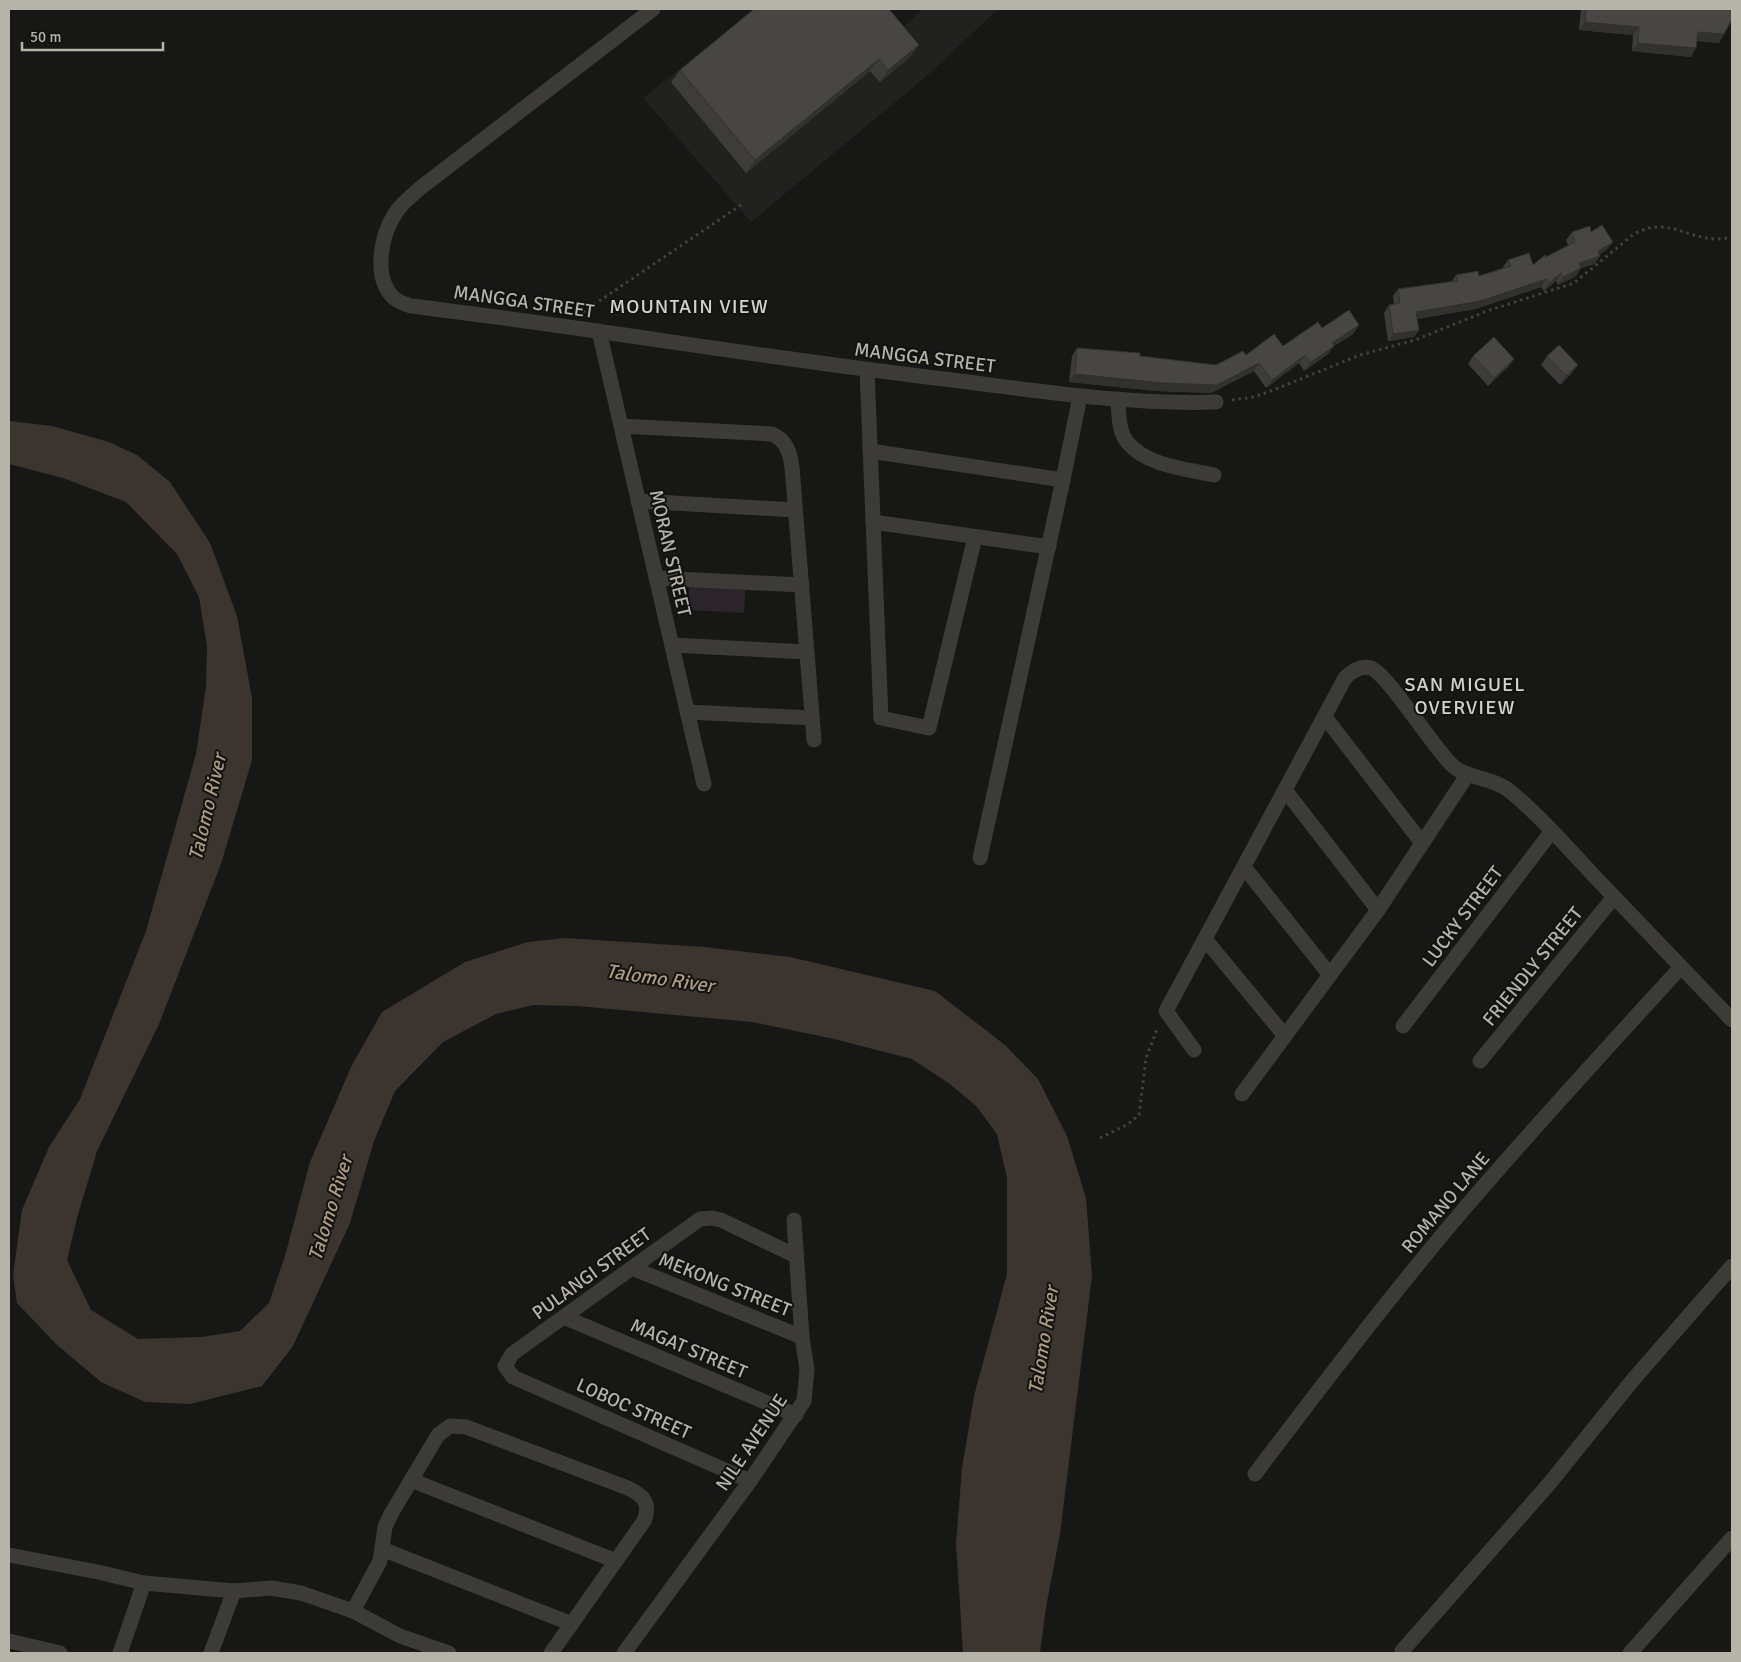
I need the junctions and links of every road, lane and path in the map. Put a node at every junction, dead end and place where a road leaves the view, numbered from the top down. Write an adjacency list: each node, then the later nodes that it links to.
1 (652, 9): 5 (street, MANGGA STREET)
2 (744, 204): 4 (path)
3 (1732, 237): 9 (path)
4 (574, 318)
5 (600, 331): 6 (street, MANGGA STREET); 10 (street, MORAN STREET)
6 (867, 370): 7 (street, MANGGA STREET); 11 (street)
7 (1080, 396): 8 (street, MANGGA STREET); 13 (street)
8 (1118, 399): 9 (street, MANGGA STREET); 12 (street)
9 (1216, 402)
10 (621, 426): 14 (street, MORAN STREET); 15 (street)
11 (870, 451): 13 (street); 16 (street)
12 (1214, 475)
13 (1063, 480): 18 (street)
14 (638, 501): 15 (street); 19 (street, MORAN STREET)
15 (795, 510): 20 (street)
16 (873, 522): 17 (street); 17 (street)
17 (975, 536): 18 (street)
18 (1049, 547): 32 (street)
19 (656, 578): 20 (street); 21 (street, MORAN STREET)
20 (802, 585): 22 (street)
21 (672, 645): 22 (street); 23 (street, MORAN STREET)
22 (807, 652): 25 (street)
23 (687, 712): 25 (street); 28 (street, MORAN STREET)
24 (1325, 716): 27 (street); 29 (street); 31 (street)
25 (812, 718): 26 (street)
26 (814, 740)
27 (1468, 774): 30 (street); 31 (street)
28 (704, 784)
29 (1285, 790): 33 (street); 35 (street)
30 (1552, 831): 34 (street); 41 (street, LUCKY STREET)
31 (1422, 843): 35 (street)
32 (980, 858)
33 (1244, 867): 36 (street); 38 (street)
34 (1614, 896): 37 (street); 44 (street, FRIENDLY STREET)
35 (1378, 910): 38 (street)
36 (1205, 939): 39 (street); 42 (street)
37 (1681, 967): 40 (street); 55 (street, ROMANO LANE)
38 (1330, 975): 42 (street)
39 (1166, 1011): 43 (street); 46 (path)
40 (1732, 1020)
41 (1403, 1026)
42 (1285, 1036): 45 (street)
43 (1194, 1050)
44 (1480, 1061)
45 (1242, 1094)
46 (1100, 1138)
47 (794, 1220): 48 (street, NILE AVENUE)
48 (796, 1256): 50 (street, PULANGI STREET); 52 (street, NILE AVENUE)
49 (1732, 1266): 67 (street)
50 (632, 1268): 51 (street, PULANGI STREET); 52 (street, MEKONG STREET)
51 (566, 1318): 53 (street, PULANGI STREET); 54 (street, MAGAT STREET)
52 (802, 1337): 54 (street, NILE AVENUE)
53 (505, 1366): 57 (street, LOBOC STREET)
54 (796, 1415): 57 (street, NILE AVENUE)
55 (1254, 1474)
56 (411, 1480): 59 (street); 61 (street); 61 (street)
57 (750, 1481): 73 (street, NILE AVENUE)
58 (1732, 1538): 74 (street)
59 (382, 1549): 64 (street); 65 (street)
60 (9, 1555): 62 (street)
61 (616, 1561): 65 (street)
62 (144, 1583): 63 (street); 69 (street)
63 (234, 1591): 64 (street); 70 (street)
64 (353, 1611): 71 (street)
65 (572, 1624): 72 (street)
66 (9, 1641): 68 (street)
67 (1402, 1651)
68 (60, 1653)
69 (120, 1653)
70 (211, 1653)
71 (449, 1653)
72 (551, 1653)
73 (624, 1653)
74 (1630, 1653)

